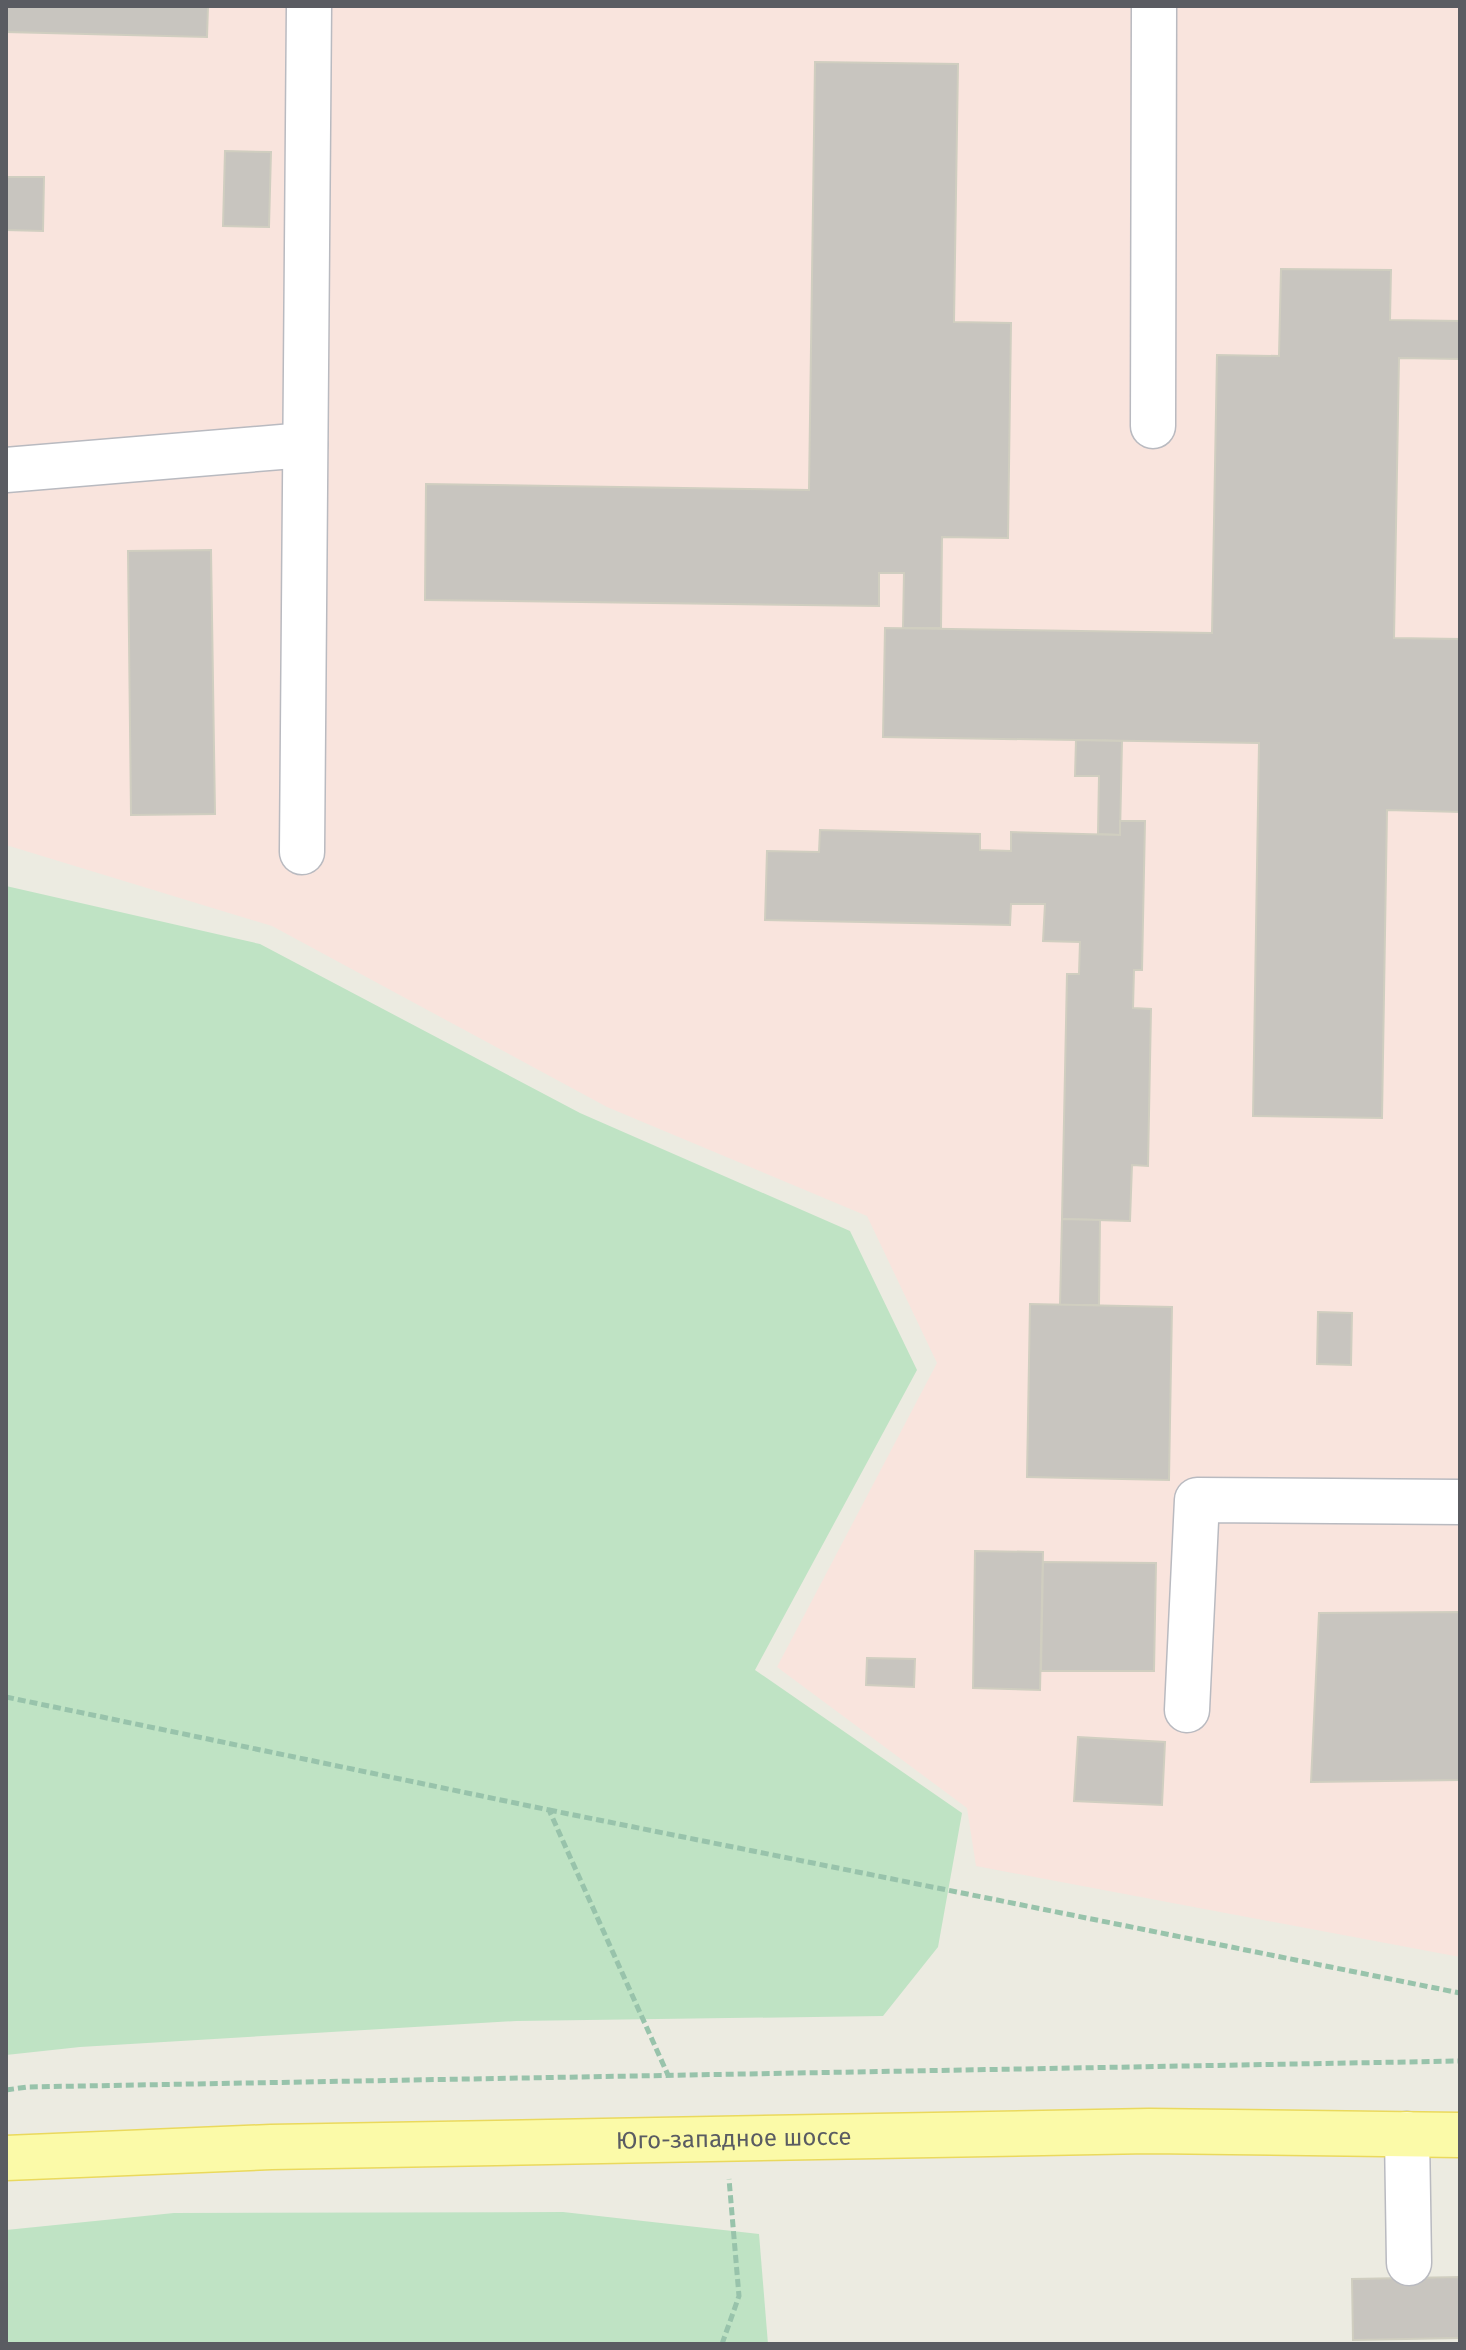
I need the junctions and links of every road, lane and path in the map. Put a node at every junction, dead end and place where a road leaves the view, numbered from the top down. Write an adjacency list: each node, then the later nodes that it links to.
1 (309, 6): 4 (lane)
2 (1154, 6): 3 (lane)
3 (1153, 426)
4 (305, 445): 5 (lane); 6 (lane)
5 (6, 470)
6 (302, 852)
7 (1460, 1502): 9 (lane)
8 (6, 1697): 10 (path)
9 (1187, 1710)
10 (549, 1810): 11 (path); 13 (path)
11 (1460, 1993)
12 (1460, 2061): 13 (path)
13 (668, 2075): 14 (path)
14 (6, 2090)
15 (1407, 2134): 16 (main road, Юго-западное шоссе); 17 (main road, Юго-западное шоссе); 19 (lane)
16 (1460, 2135)
17 (726, 2138): 18 (main road, Юго-западное шоссе); 20 (path)
18 (6, 2158)
19 (1409, 2263)
20 (722, 2344)

